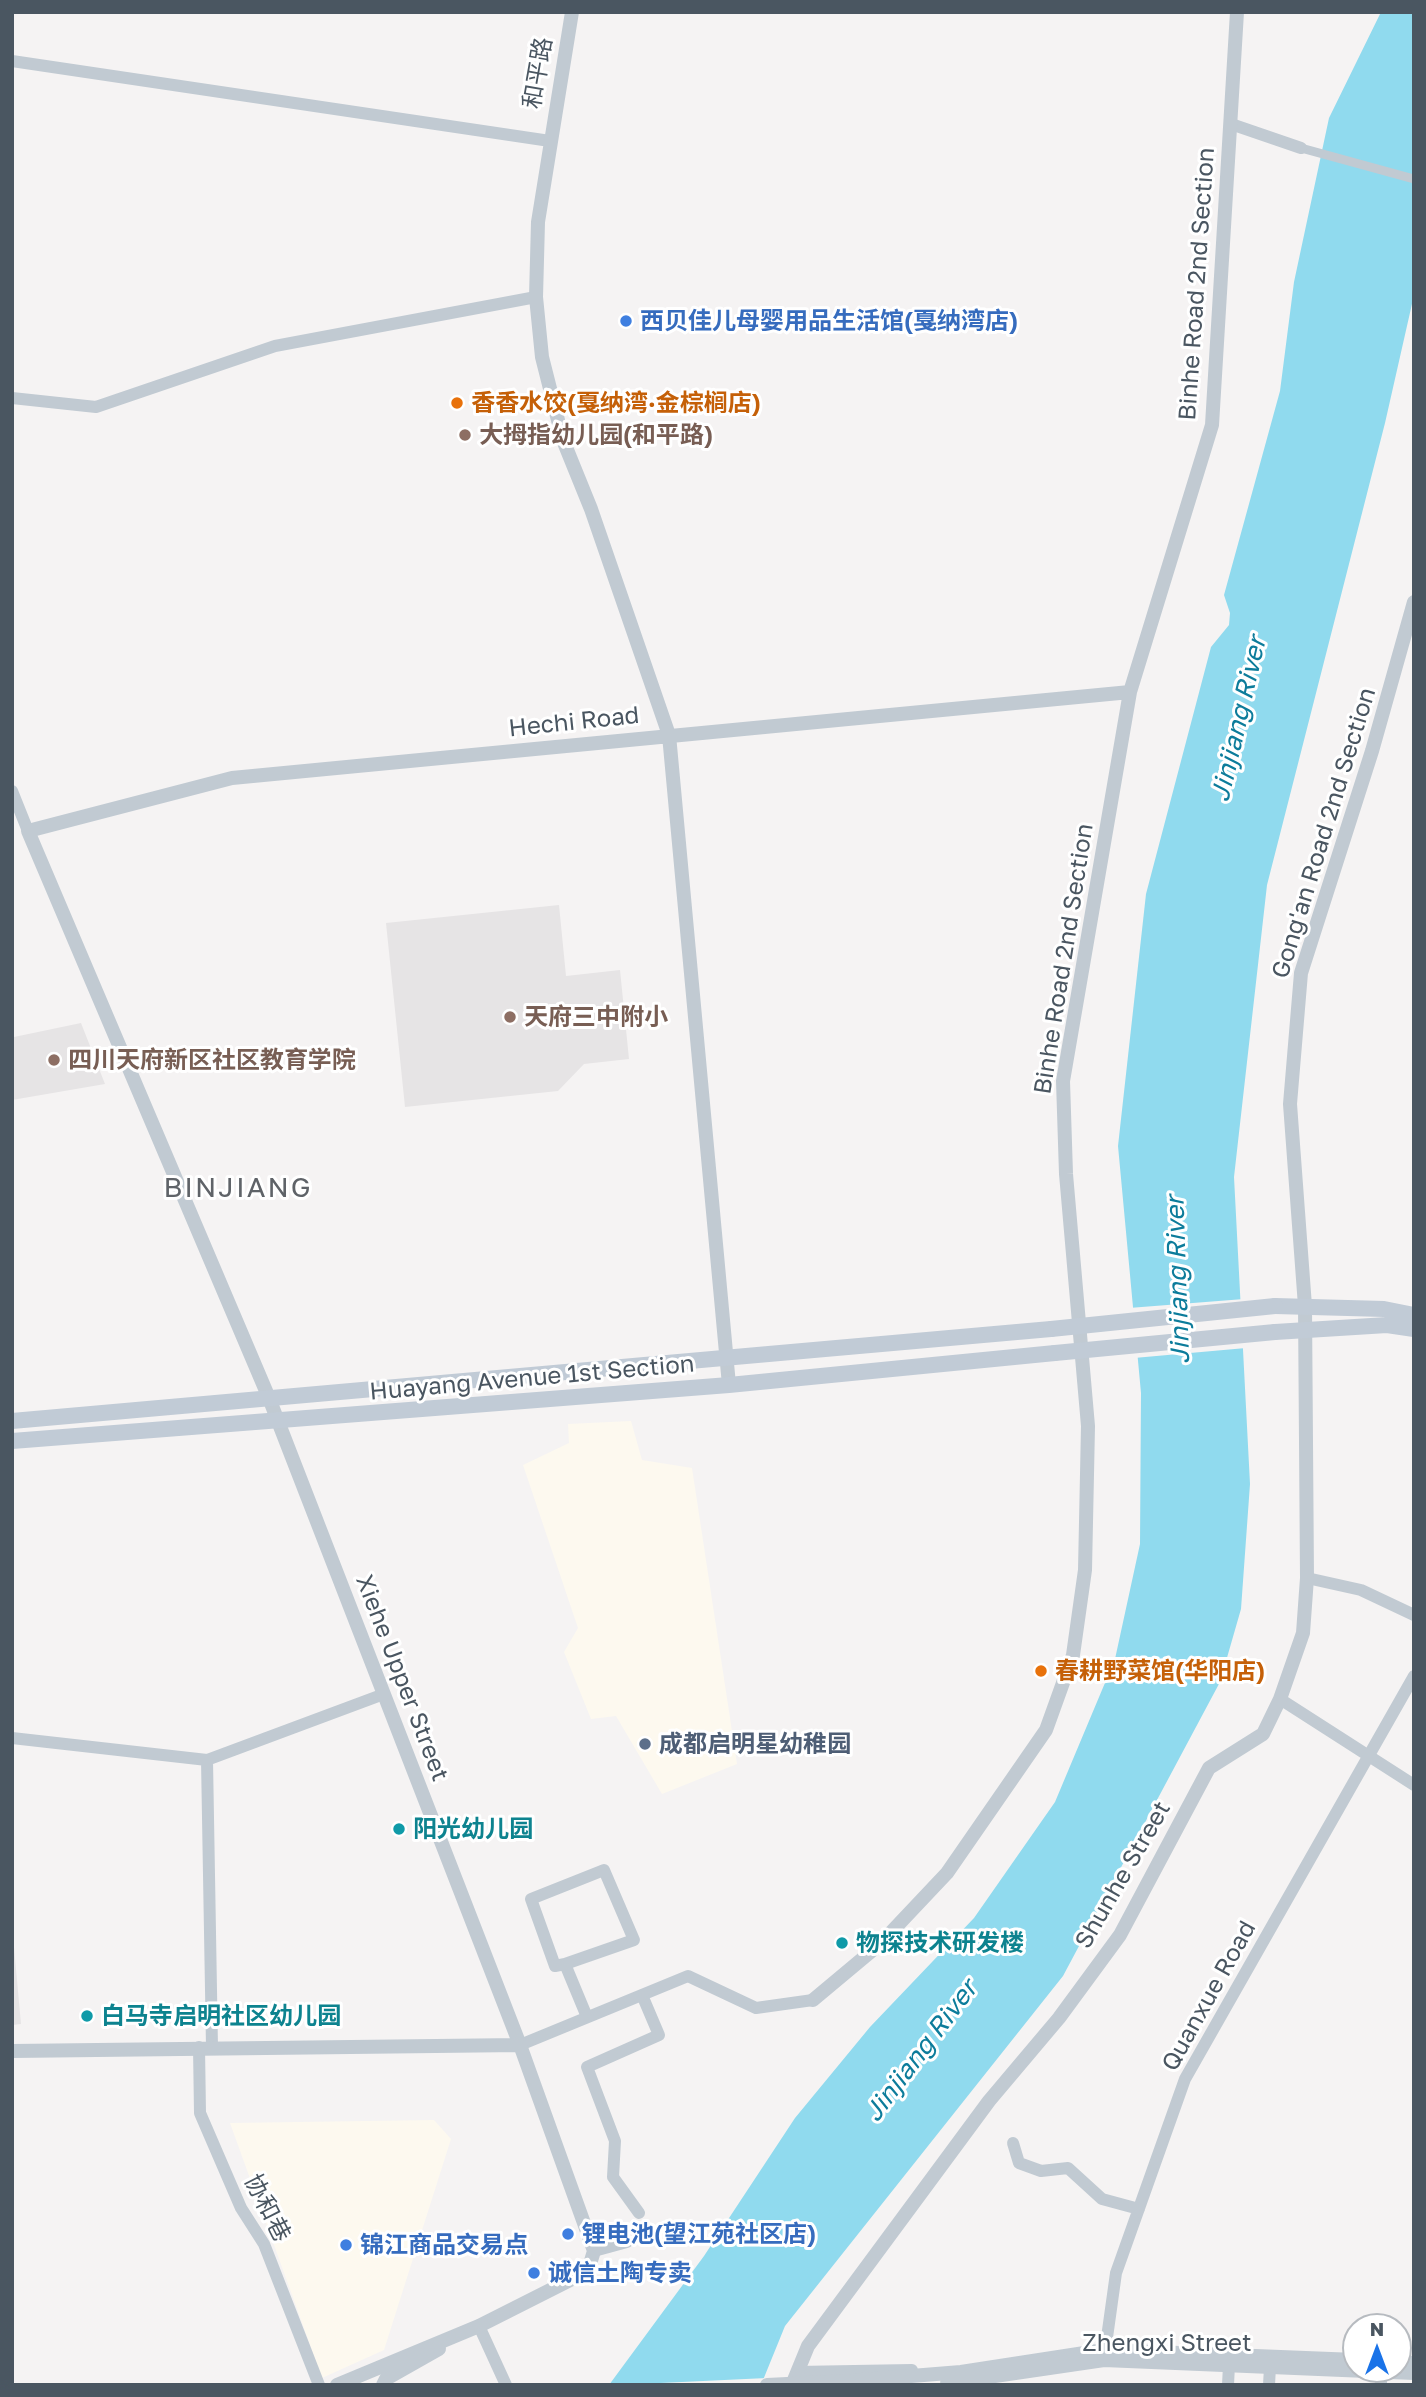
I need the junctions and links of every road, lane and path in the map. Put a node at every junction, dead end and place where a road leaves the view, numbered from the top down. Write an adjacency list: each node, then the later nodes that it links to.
1 (572, 12): 5 (street, 和平路)
2 (1237, 12): 4 (street, Binhe Road 2nd Section)
3 (12, 61): 5 (street)
4 (1231, 124): 6 (street); 12 (street, Binhe Road 2nd Section)
5 (550, 141): 8 (street, 和平路)
6 (1301, 148): 7 (street)
7 (1414, 179)
8 (536, 297): 9 (street); 13 (street, 和平路)
9 (12, 398)
10 (1414, 602): 11 (street, Gong'an Road 2nd Section)
11 (1408, 652): 16 (street, Gong'an Road 2nd Section)
12 (1130, 692): 13 (street, Hechi Road); 37 (street, Binhe Road 2nd Section)
13 (668, 735): 15 (street, Hechi Road); 20 (street, 和平路)
14 (12, 791): 15 (street)
15 (28, 831): 22 (street, Xiehe Upper Street)
16 (1306, 1306): 17 (main road, Huayang Avenue 1st Section); 19 (street, Gong'an Road 2nd Section); 20 (main road, Huayang Avenue 1st Section, bridge)
17 (1414, 1315)
18 (1414, 1329): 19 (main road, Huayang Avenue 1st Section)
19 (1306, 1331): 21 (main road, Huayang Avenue 1st Section, bridge); 26 (street, Shunhe Street)
20 (726, 1357): 21 (street, 和平路); 22 (main road, Huayang Avenue 1st Section)
21 (729, 1385): 23 (main road, Huayang Avenue 1st Section)
22 (270, 1398): 23 (street, Xiehe Upper Street); 24 (main road, Huayang Avenue 1st Section)
23 (278, 1421): 25 (main road, Huayang Avenue 1st Section); 29 (street, Xiehe Upper Street)
24 (12, 1422)
25 (12, 1441)
26 (1307, 1578): 27 (street); 30 (street, Shunhe Street)
27 (1414, 1615)
28 (1414, 1676): 32 (street, Quanxue Road)
29 (384, 1694): 33 (street); 39 (street, Xiehe Upper Street)
30 (1280, 1699): 32 (street); 54 (street, Shunhe Street)
31 (12, 1738): 33 (street)
32 (1368, 1756): 34 (street); 43 (street, Quanxue Road)
33 (207, 1760): 40 (street, 协和巷)
34 (1414, 1785)
35 (565, 1964): 35 (street); 38 (street)
36 (642, 1995): 37 (street); 38 (street); 44 (street)
37 (813, 2000)
38 (587, 2017): 39 (street)
39 (520, 2045): 40 (street); 46 (street, Xiehe Upper Street)
40 (205, 2047): 41 (street); 56 (street, 协和巷)
41 (12, 2052)
42 (1013, 2143): 43 (street)
43 (1139, 2209): 49 (street, Quanxue Road)
44 (639, 2213)
45 (627, 2242): 46 (street)
46 (594, 2251): 47 (street)
47 (479, 2326): 48 (street); 59 (street)
48 (457, 2336): 57 (street); 58 (street)
49 (1104, 2355): 50 (street); 51 (street, Zhengxi Street); 55 (street)
50 (1342, 2360)
51 (1229, 2365): 52 (street, Zhengxi Street); 62 (street)
52 (1270, 2367): 53 (street, Zhengxi Street); 63 (street)
53 (1342, 2374)
54 (795, 2378): 55 (street)
55 (966, 2380): 60 (street, bridge); 61 (street)
56 (319, 2385)
57 (337, 2385)
58 (383, 2385)
59 (506, 2385)
60 (767, 2385)
61 (921, 2385)
62 (1228, 2385)
63 (1269, 2385)

